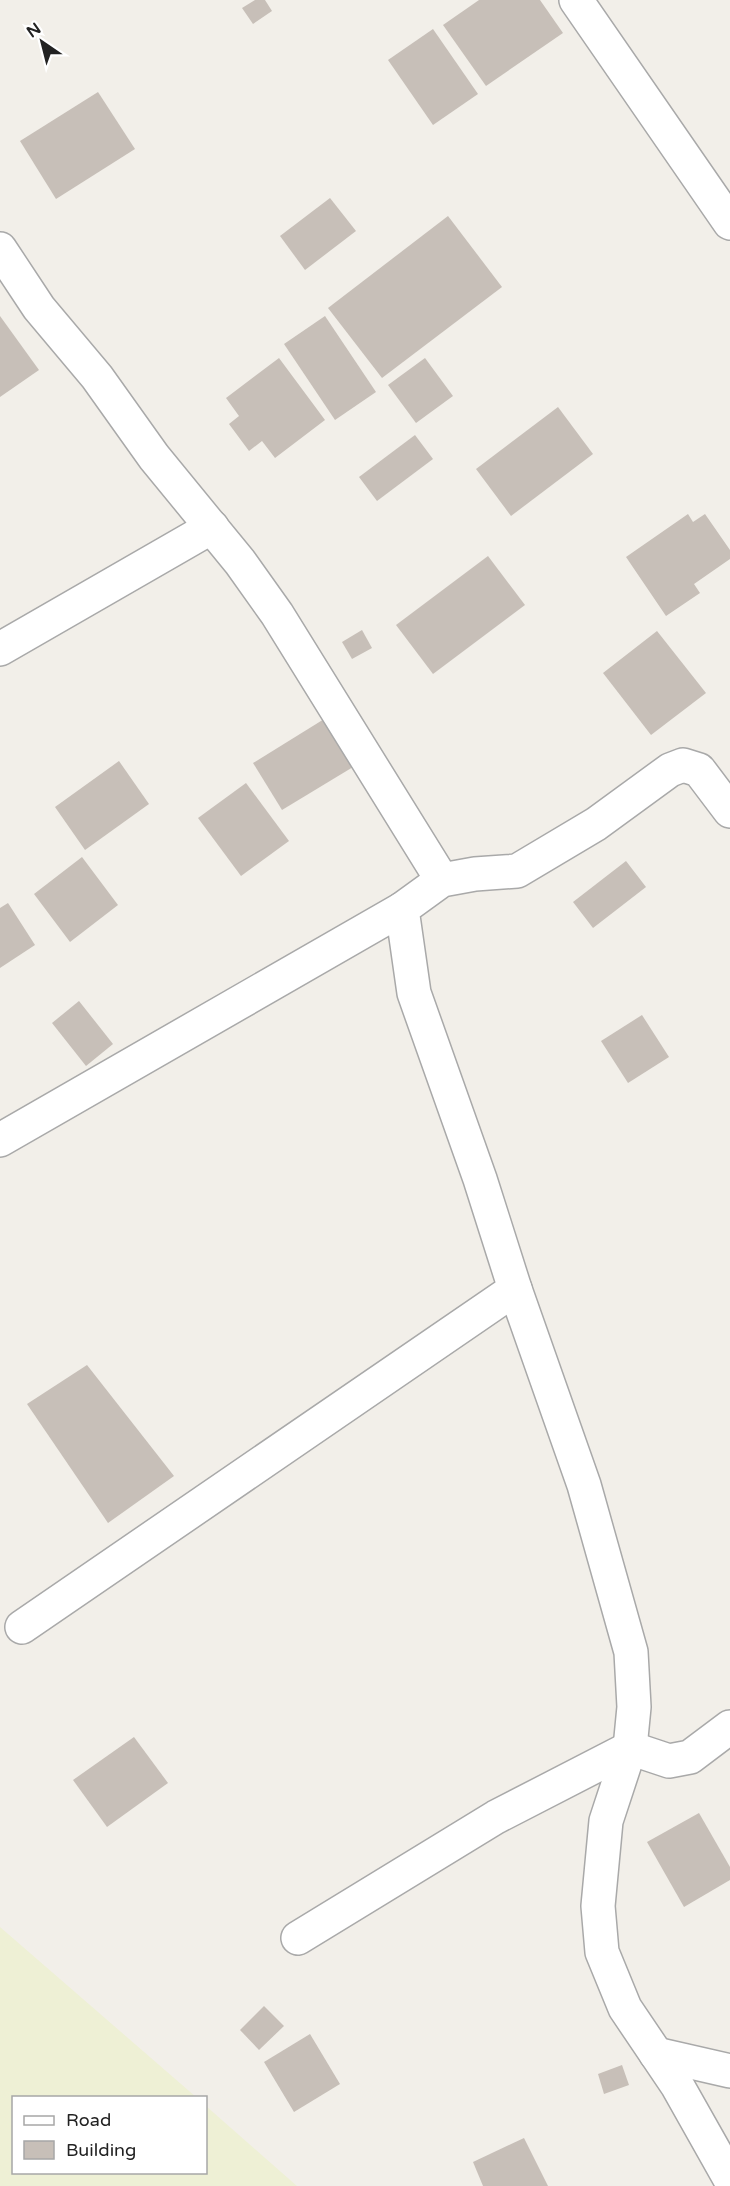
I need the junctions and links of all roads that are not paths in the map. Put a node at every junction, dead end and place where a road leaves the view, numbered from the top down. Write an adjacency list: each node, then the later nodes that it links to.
1 (576, 0): 2 (street)
2 (730, 223)
3 (0, 249): 4 (street)
4 (212, 527): 5 (street); 7 (street)
5 (0, 649)
6 (730, 811): 7 (street)
7 (442, 880): 8 (street)
8 (402, 909): 9 (street); 10 (street)
9 (0, 1140)
10 (515, 1289): 11 (street); 13 (street)
11 (22, 1627)
12 (730, 1727): 13 (street)
13 (630, 1748): 14 (street); 15 (street)
14 (298, 1938)
15 (656, 2054): 16 (street); 17 (street)
16 (730, 2071)
17 (730, 2179)

